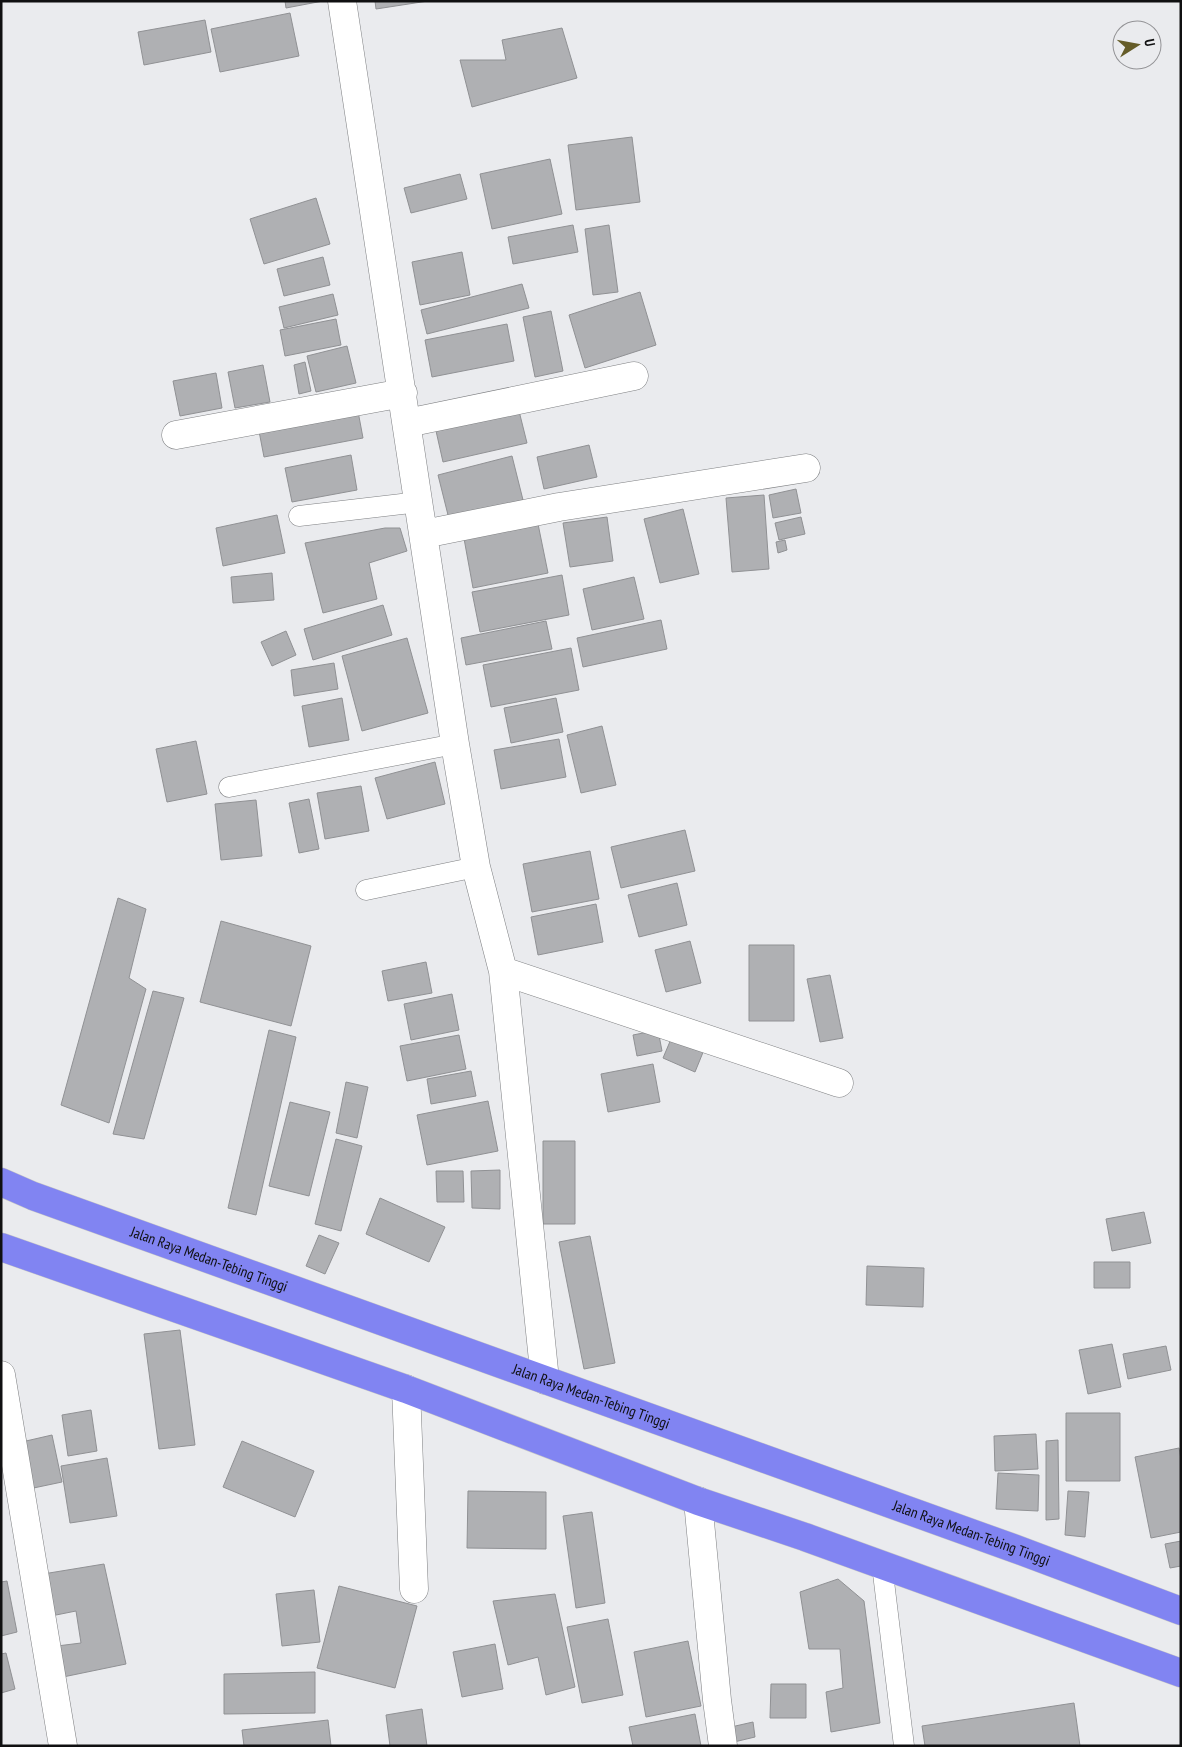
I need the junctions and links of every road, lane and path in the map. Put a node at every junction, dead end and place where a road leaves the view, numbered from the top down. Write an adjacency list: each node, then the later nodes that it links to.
1 (342, 1): 3 (street)
2 (634, 376): 4 (street)
3 (403, 393): 4 (street); 5 (street)
4 (407, 423): 7 (street)
5 (176, 435)
6 (806, 468): 9 (street)
7 (419, 502): 8 (lane); 9 (street)
8 (299, 516)
9 (424, 534): 10 (street)
10 (455, 744): 11 (lane); 12 (street)
11 (229, 787)
12 (476, 867): 13 (lane); 14 (street)
13 (366, 890)
14 (503, 971): 15 (street); 19 (street)
15 (839, 1083)
16 (1, 1182): 19 (highway, Jalan Raya Medan-Tebing Tinggi)
17 (1, 1247): 20 (highway)
18 (1, 1375): 26 (street)
19 (545, 1380): 24 (highway, Jalan Raya Medan-Tebing Tinggi)
20 (406, 1389): 21 (highway); 23 (street)
21 (698, 1501): 22 (highway); 27 (street)
22 (882, 1565): 25 (highway); 28 (lane)
23 (414, 1588)
24 (1181, 1611)
25 (1181, 1673)
26 (64, 1746)
27 (723, 1746)
28 (904, 1746)

